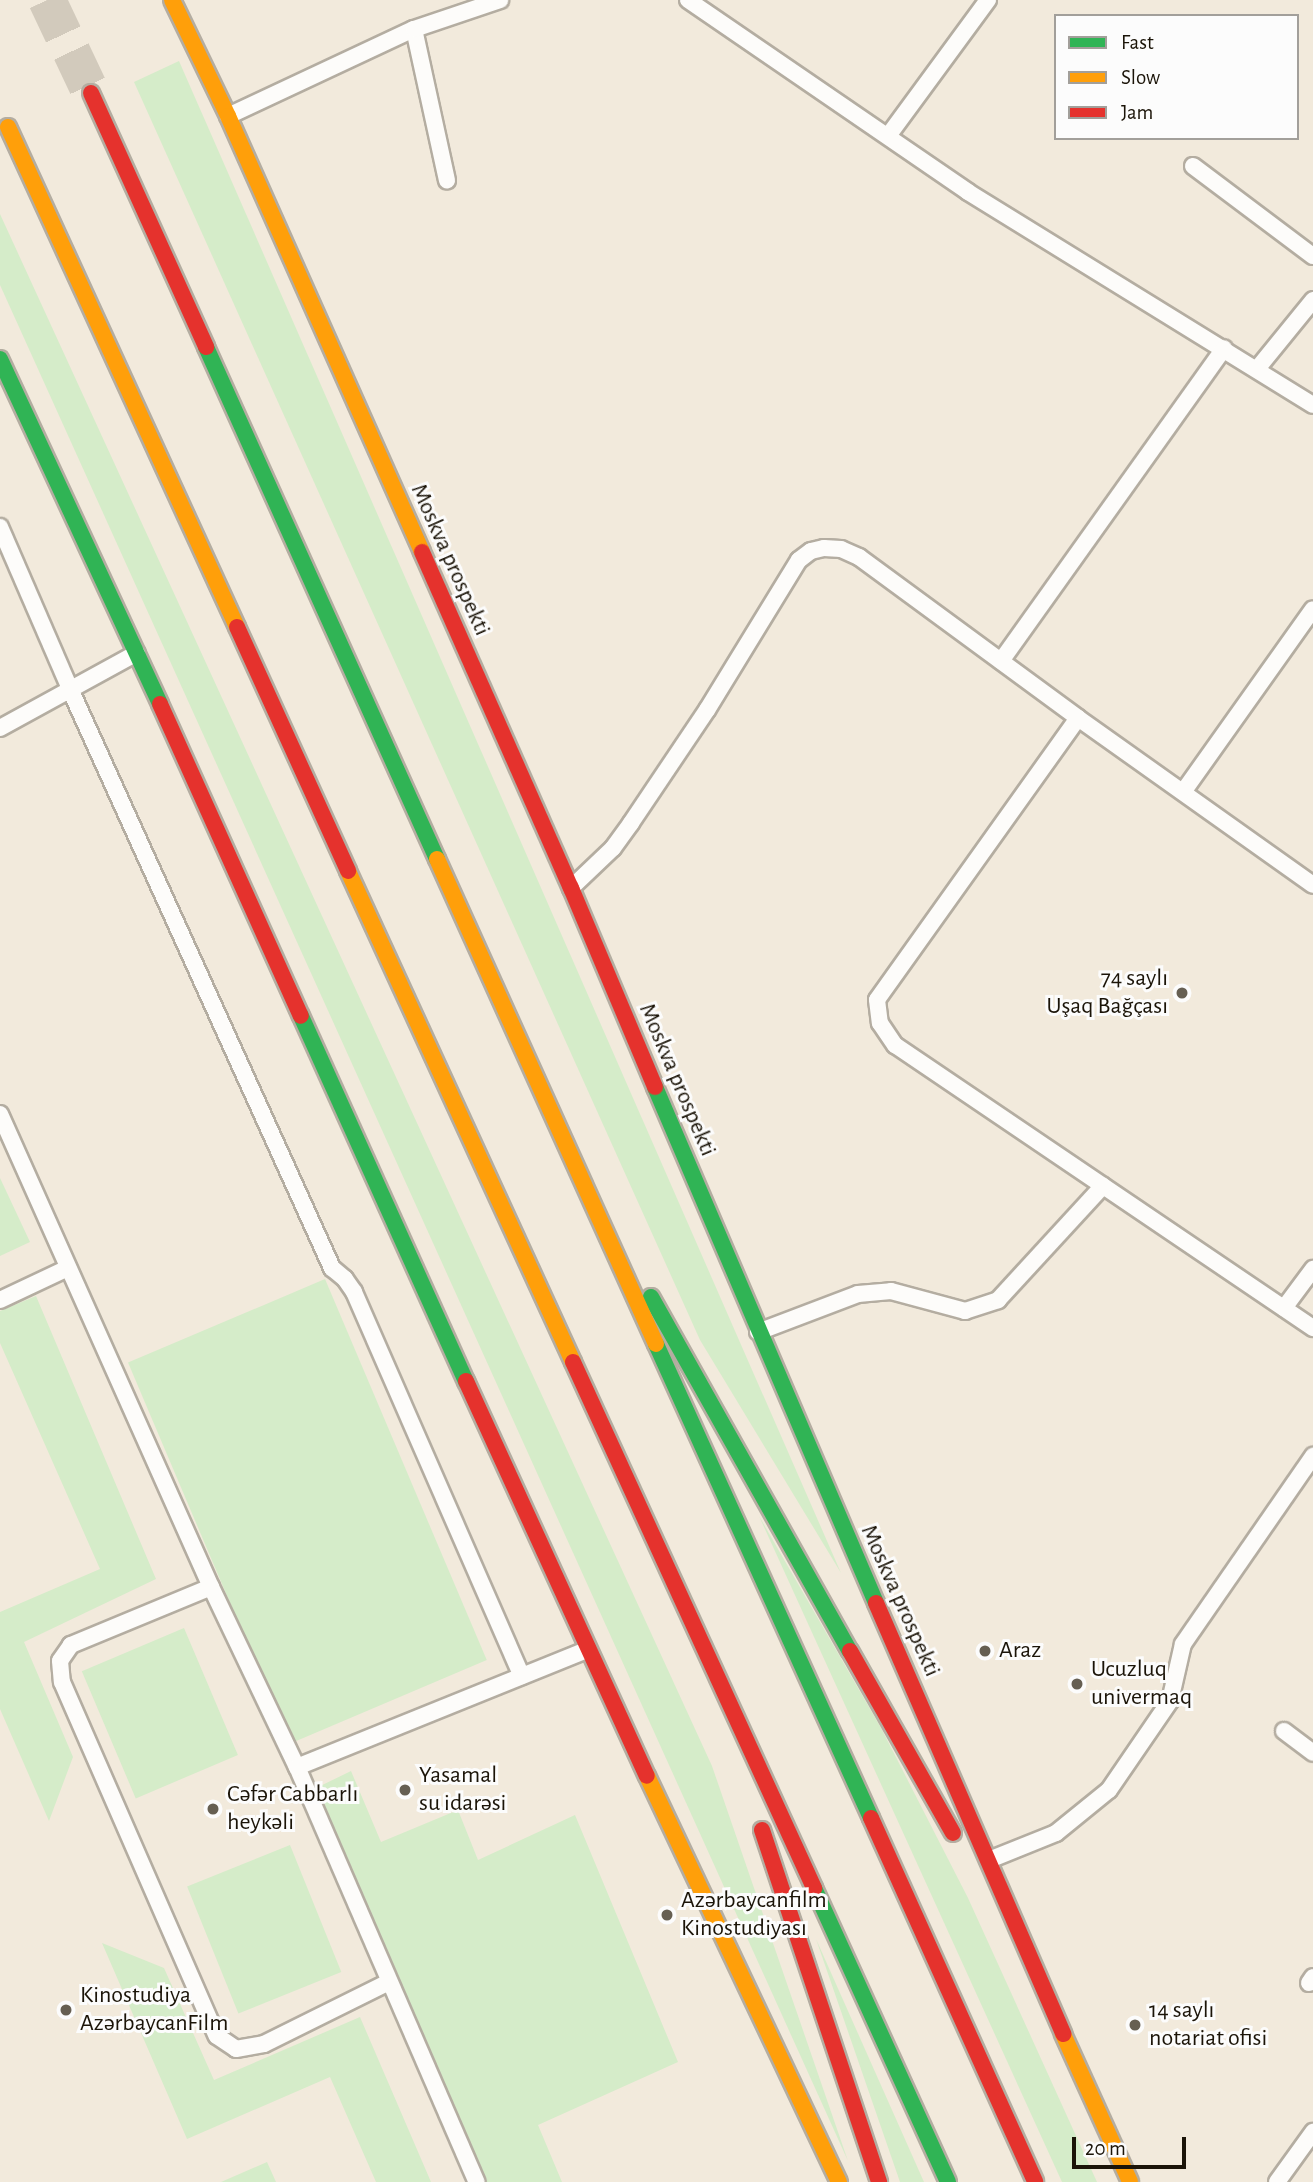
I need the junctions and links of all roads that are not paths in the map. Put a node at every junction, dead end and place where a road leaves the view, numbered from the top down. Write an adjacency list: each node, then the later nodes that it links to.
1 (153, 0): 7 (main road)
2 (172, 0): 7 (main road, Moskva prospekti)
3 (500, 0): 6 (lane)
4 (688, 0): 11 (lane)
5 (988, 0): 11 (lane)
6 (414, 29): 9 (lane); 13 (lane)
7 (199, 59): 9 (main road, Moskva prospekti)
8 (91, 93): 31 (main road)
9 (228, 116): 29 (main road, Moskva prospekti)
10 (8, 127): 42 (main road)
11 (888, 136): 16 (lane)
12 (1193, 166): 14 (lane)
13 (447, 180)
14 (1313, 256)
15 (1313, 300): 18 (lane)
16 (1224, 348): 18 (lane); 23 (lane)
17 (0, 359): 22 (main road)
18 (1257, 369): 19 (lane)
19 (1313, 405)
20 (0, 527): 24 (lane)
21 (1313, 609): 27 (lane)
22 (137, 653): 24 (lane); 41 (main road)
23 (1001, 661): 25 (lane); 29 (lane)
24 (70, 689): 26 (lane); 43 (lane)
25 (1078, 718): 27 (lane); 32 (lane)
26 (0, 728)
27 (1184, 792): 28 (lane)
28 (1313, 885)
29 (571, 888): 38 (main road, Moskva prospekti)
30 (0, 1114): 33 (lane)
31 (568, 1150): 49 (main road); 59 (main road)
32 (1103, 1186): 36 (lane); 38 (lane)
33 (68, 1268): 35 (lane); 40 (lane)
34 (1313, 1269): 36 (lane)
35 (0, 1300)
36 (1284, 1308): 37 (lane)
37 (1313, 1328)
38 (758, 1332): 50 (main road, Moskva prospekti)
39 (1313, 1456): 50 (lane)
40 (211, 1587): 46 (lane); 52 (lane)
41 (587, 1650): 43 (lane); 56 (main road)
42 (704, 1652): 47 (main road); 58 (main road)
43 (522, 1676): 46 (lane)
44 (1284, 1731): 45 (lane)
45 (1313, 1753)
46 (297, 1767): 52 (lane)
47 (747, 1785)
48 (756, 1811): 57 (main road)
49 (958, 1842)
50 (989, 1860): 53 (main road, Moskva prospekti)
51 (971, 1866): 53 (main road)
52 (389, 1982): 55 (lane)
53 (1047, 1999): 60 (main road, Moskva prospekti)
54 (1313, 2132): 61 (lane)
55 (477, 2182)
56 (839, 2182)
57 (879, 2182)
58 (948, 2182)
59 (1035, 2182)
60 (1130, 2182)
61 (1277, 2182)

